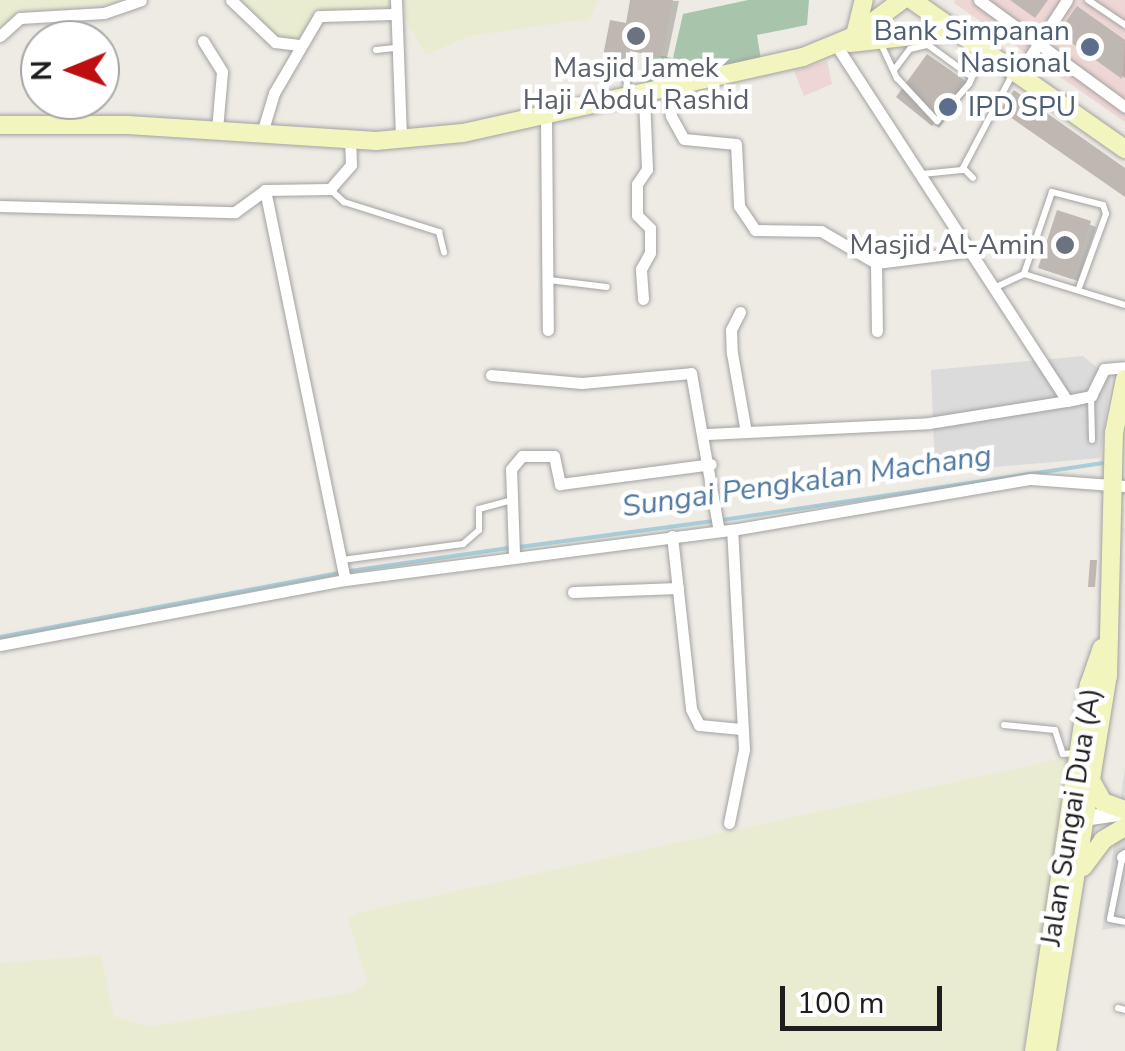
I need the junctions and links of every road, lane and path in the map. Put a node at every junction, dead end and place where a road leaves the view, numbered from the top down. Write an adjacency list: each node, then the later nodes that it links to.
1 (141, 0): 13 (street)
2 (232, 0): 19 (street)
3 (396, 0): 10 (street)
4 (864, 0): 14 (main road)
5 (902, 0): 14 (main road)
6 (912, 0): 12 (main road)
7 (979, 0): 17 (street)
8 (1067, 0): 17 (street)
9 (1088, 0): 11 (lane)
10 (396, 14): 19 (street); 20 (street)
11 (1125, 24)
12 (958, 31): 15 (main road); 22 (main road)
13 (0, 36)
14 (854, 36): 18 (main road)
15 (879, 39): 18 (main road); 24 (lane)
16 (203, 42): 32 (street)
17 (1039, 44): 25 (street); 29 (street)
18 (836, 45): 27 (main road); 38 (street)
19 (299, 46): 33 (street)
20 (395, 48): 21 (lane); 34 (street)
21 (376, 50)
22 (986, 50): 25 (main road); 26 (lane)
23 (622, 65): 28 (lane)
24 (894, 70): 26 (lane); 26 (lane)
25 (1018, 71): 36 (main road); 37 (lane)
26 (969, 74)
27 (668, 90): 28 (main road); 45 (street)
28 (637, 98): 30 (main road); 51 (street)
29 (1124, 105)
30 (546, 119): 34 (main road); 47 (street)
31 (0, 125): 32 (main road)
32 (217, 129): 33 (main road)
33 (262, 133): 35 (main road)
34 (402, 139): 35 (main road)
35 (350, 140): 40 (street)
36 (1125, 148)
37 (963, 168): 38 (lane); 39 (lane)
38 (920, 175): 44 (street)
39 (973, 178)
40 (330, 189): 41 (street); 43 (lane)
41 (265, 190): 42 (street); 70 (street)
42 (0, 206)
43 (444, 252)
44 (966, 252): 45 (street); 50 (street)
45 (876, 263): 55 (street)
46 (1024, 274): 49 (lane); 49 (lane); 50 (lane)
47 (548, 280): 48 (lane); 54 (street)
48 (607, 288)
49 (1080, 288): 52 (lane)
50 (991, 290): 60 (street)
51 (643, 299)
52 (1125, 305)
53 (740, 312): 61 (street)
54 (548, 330)
55 (877, 332)
56 (1125, 367): 59 (street)
57 (491, 376): 62 (street)
58 (1125, 379): 65 (main road, Jalan Sungai Dua (A))
59 (1091, 396): 60 (street); 63 (lane)
60 (1067, 401): 61 (street)
61 (746, 432): 62 (street)
62 (707, 434): 64 (street)
63 (1092, 440)
64 (711, 464): 66 (street); 67 (street)
65 (1118, 485): 67 (street); 74 (main road, Jalan Sungai Dua (A))
66 (512, 500): 69 (street); 70 (lane)
67 (724, 530): 68 (street); 78 (street)
68 (672, 536): 69 (street); 72 (street)
69 (514, 554): 71 (street)
70 (341, 560): 71 (street)
71 (345, 580): 75 (street)
72 (678, 588): 73 (street); 78 (street)
73 (574, 592)
74 (1104, 643): 76 (main road, Jalan Sungai Dua (A)); 79 (main road, Jalan Sungai Dua (A))
75 (0, 645)
76 (1117, 674): 80 (main road, Jalan Sungai Dua (A))
77 (1004, 724): 79 (lane)
78 (741, 730): 82 (street)
79 (1082, 752): 83 (main road, Jalan Sungai Dua (A))
80 (1093, 784): 81 (main road); 83 (main road, Jalan Sungai Dua (A))
81 (1125, 811): 83 (street)
82 (728, 823)
83 (1078, 826): 84 (street); 86 (main road, Jalan Sungai Dua (A)); 88 (main road, Jalan Sungai Dua (A))
84 (1125, 827): 86 (main road)
85 (1124, 856): 87 (lane)
86 (1076, 882): 89 (main road, Jalan Sungai Dua (A))
87 (1125, 922)
88 (1034, 1051)
89 (1047, 1051)

